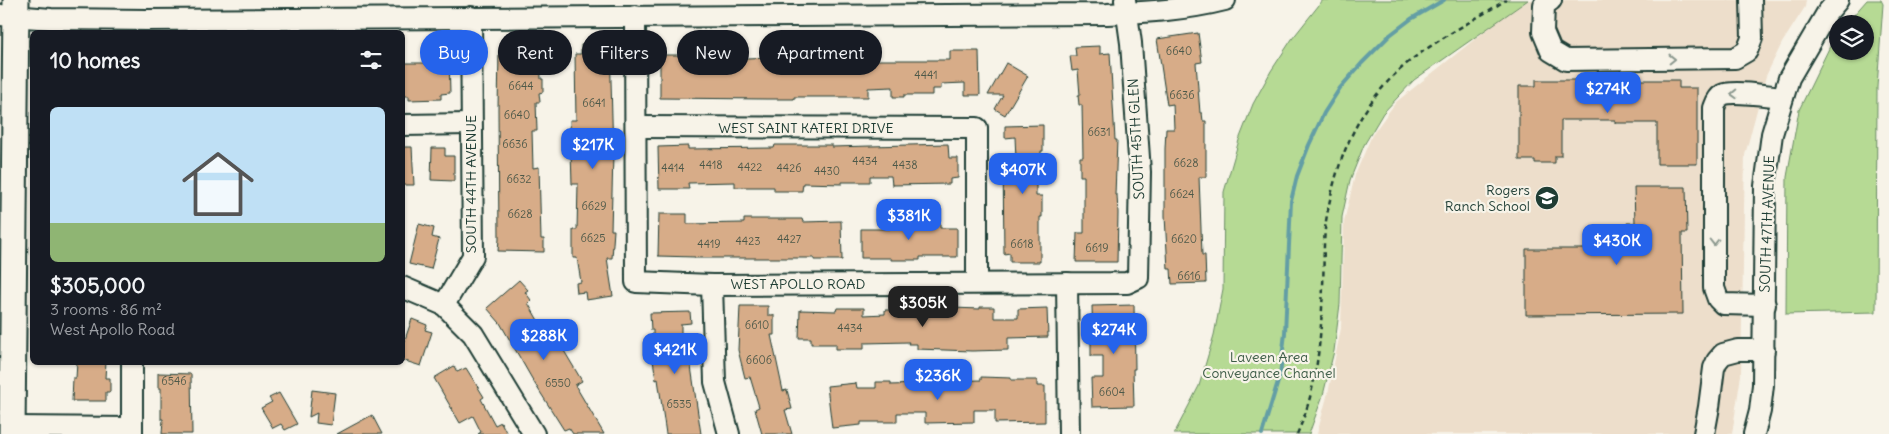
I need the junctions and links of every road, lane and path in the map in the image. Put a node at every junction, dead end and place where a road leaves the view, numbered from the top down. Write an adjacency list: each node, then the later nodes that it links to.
1 (1225, 0): 6 (street)
2 (1506, 0): 30 (path)
3 (1551, 0): 4 (street, one-way to 4)
4 (1751, 0)
5 (1838, 0): 11 (street, SOUTH 47TH AVENUE)
6 (1126, 7): 9 (street); 16 (street, SOUTH 45TH GLEN)
7 (332, 9): 8 (street); 10 (street)
8 (10, 11): 15 (main road)
9 (635, 16): 10 (street); 14 (street)
10 (472, 17): 12 (street, SOUTH 44TH AVENUE)
11 (1783, 97): 22 (street, SOUTH 47TH AVENUE); 22 (street, one-way to 22)
12 (471, 124): 13 (street); 21 (street, SOUTH 44TH AVENUE)
13 (405, 125)
14 (636, 127): 17 (street, WEST SAINT KATERI DRIVE); 19 (street, WEST APOLLO ROAD)
15 (7, 227): 25 (main road)
16 (1138, 278): 18 (street, WEST APOLLO ROAD)
17 (977, 283): 18 (street, WEST APOLLO ROAD); 19 (street, WEST APOLLO ROAD)
18 (1067, 283): 29 (street)
19 (712, 285): 28 (street)
20 (405, 288): 21 (street)
21 (444, 305): 27 (street)
22 (1765, 305): 23 (street, SOUTH 47TH AVENUE)
23 (1764, 350): 31 (street); 32 (street, SOUTH 47TH AVENUE)
24 (132, 365): 26 (street)
25 (12, 431): 26 (street)
26 (132, 431)
27 (534, 434)
28 (729, 434)
29 (1069, 434)
30 (1297, 434)
31 (1704, 434)
32 (1754, 434)

